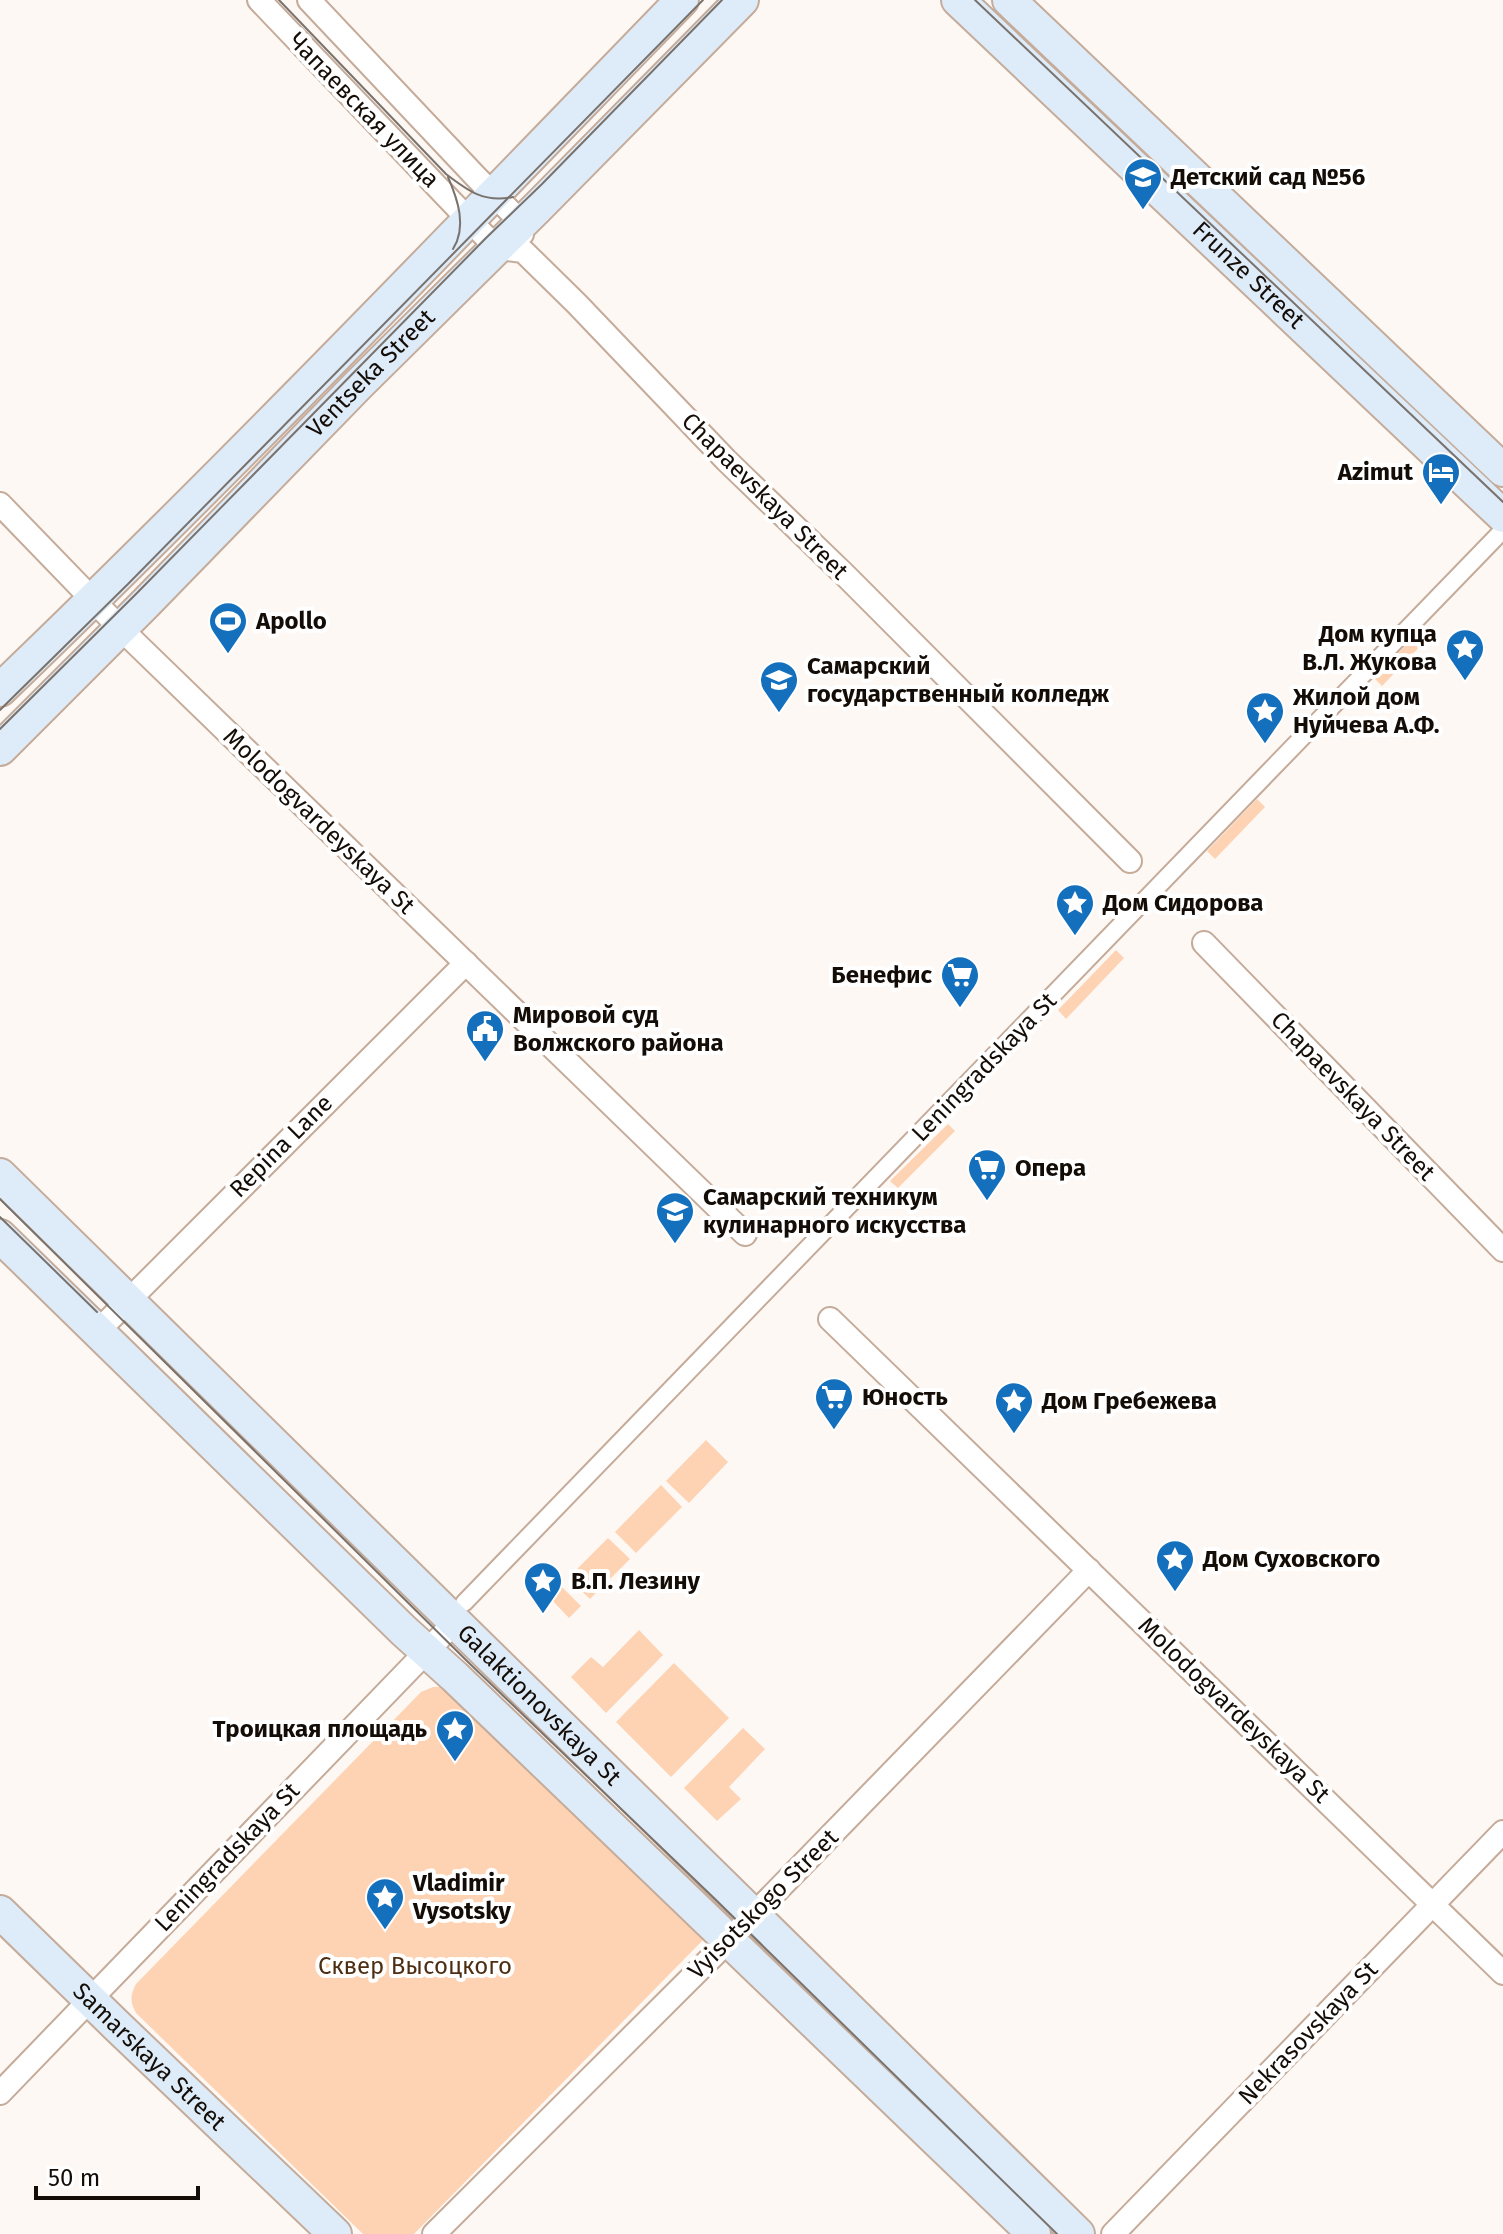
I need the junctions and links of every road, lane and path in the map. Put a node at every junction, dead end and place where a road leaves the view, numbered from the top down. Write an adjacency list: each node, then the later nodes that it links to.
1 (259, 0): 8 (street, Чапаевская улица)
2 (309, 0): 7 (street, Чапаевская улица)
3 (682, 0): 7 (main road, Ventseka Street)
4 (742, 0): 9 (main road, Ventseka Street)
5 (958, 0): 12 (main road, Frunze Street)
6 (1009, 0): 10 (main road, Frunze Street)
7 (493, 195): 8 (main road, Ventseka Street); 9 (street, Chapaevskaya Street)
8 (468, 219): 9 (street, Chapaevskaya Street); 14 (main road, Ventseka Street)
9 (514, 241): 15 (main road, Ventseka Street); 18 (street, Chapaevskaya Street)
10 (1503, 470)
11 (0, 504): 14 (street, Molodogvardeyskaya St)
12 (1503, 516)
13 (1503, 530): 29 (street, Leningradskaya St)
14 (93, 600): 15 (street, Molodogvardeyskaya St); 16 (main road, Ventseka Street)
15 (120, 628): 17 (main road, Ventseka Street); 20 (street, Molodogvardeyskaya St)
16 (0, 690)
17 (0, 749)
18 (1130, 861)
19 (1204, 943): 24 (street, Chapaevskaya Street)
20 (466, 963): 22 (street, Molodogvardeyskaya St); 25 (street, Repina Lane)
21 (0, 1175): 25 (main road, Galaktionovskaya St)
22 (745, 1234)
23 (0, 1236): 27 (main road, Galaktionovskaya St)
24 (1503, 1250)
25 (127, 1300): 27 (street, Repina Lane); 29 (main road, Galaktionovskaya St)
26 (830, 1319): 28 (street, Molodogvardeyskaya St)
27 (98, 1331): 30 (main road, Galaktionovskaya St)
28 (1089, 1570): 32 (street, Molodogvardeyskaya St); 34 (street, Vyisotskogo Street)
29 (460, 1613): 30 (street, Leningradskaya St); 34 (main road, Galaktionovskaya St)
30 (427, 1652): 35 (main road, Galaktionovskaya St); 37 (street, Leningradskaya St)
31 (1503, 1832): 32 (street, Nekrasovskaya St)
32 (1433, 1904): 36 (street, Molodogvardeyskaya St); 43 (street, Nekrasovskaya St)
33 (0, 1912): 37 (main road, Samarskaya Street)
34 (753, 1915): 35 (street, Vyisotskogo Street); 42 (main road, Galaktionovskaya St)
35 (728, 1941): 40 (street, Vyisotskogo Street); 41 (main road, Galaktionovskaya St)
36 (1503, 1973)
37 (91, 2001): 38 (street, Leningradskaya St); 39 (main road, Samarskaya Street)
38 (0, 2093)
39 (335, 2234)
40 (434, 2234)
41 (1034, 2234)
42 (1078, 2234)
43 (1113, 2234)

